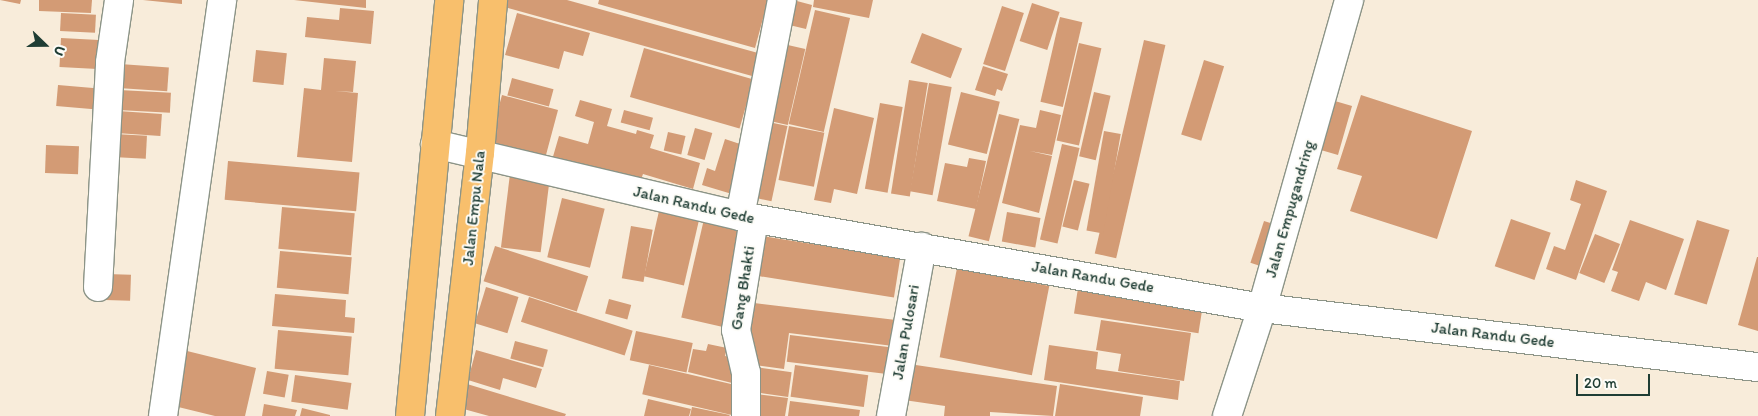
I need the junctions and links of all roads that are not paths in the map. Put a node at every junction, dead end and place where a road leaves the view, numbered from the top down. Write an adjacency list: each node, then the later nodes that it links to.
1 (120, 0): 11 (street)
2 (222, 0): 14 (street)
3 (450, 0): 7 (main road)
4 (493, 0): 8 (main road, Jalan Empu Nala)
5 (782, 0): 9 (street, Gang Bhakti)
6 (1349, 0): 12 (street, Jalan Empugandring)
7 (435, 144): 8 (street, Jalan Randu Gede); 15 (main road)
8 (480, 153): 9 (street, Jalan Randu Gede); 16 (main road, Jalan Empu Nala)
9 (747, 218): 10 (street, Jalan Randu Gede); 17 (street, Gang Bhakti)
10 (922, 247): 12 (street, Jalan Randu Gede); 18 (street, Jalan Pulosari)
11 (98, 287)
12 (1250, 305): 13 (street, Jalan Randu Gede); 19 (street, Jalan Empugandring)
13 (1758, 367)
14 (163, 416)
15 (410, 416)
16 (450, 416)
17 (746, 416)
18 (891, 416)
19 (1227, 416)

